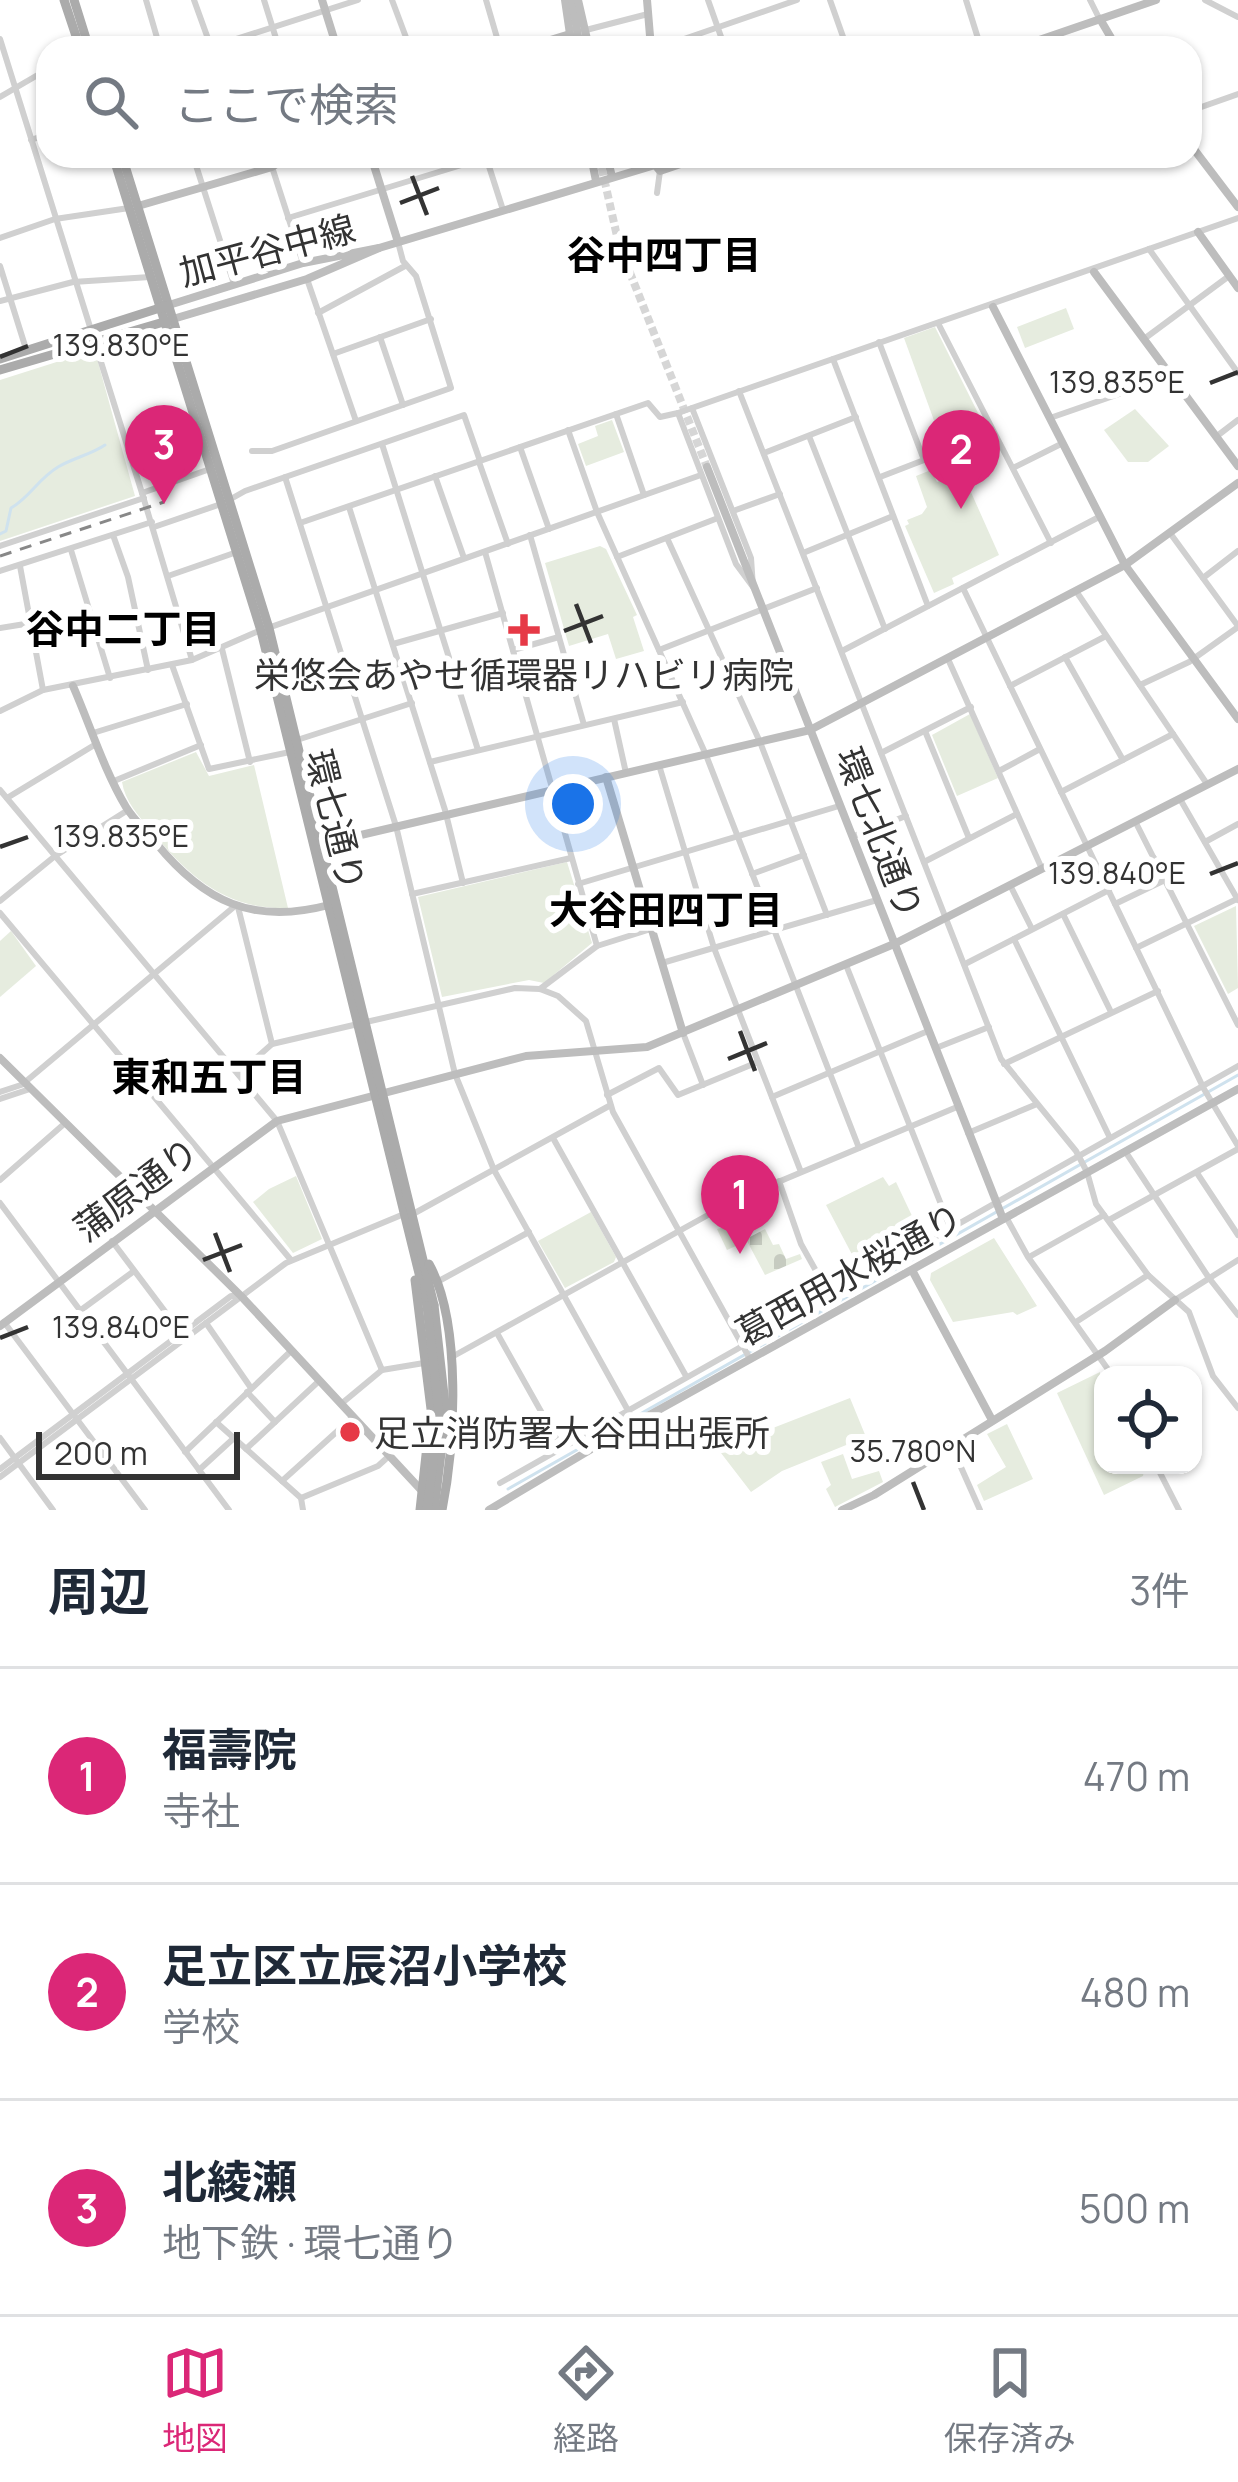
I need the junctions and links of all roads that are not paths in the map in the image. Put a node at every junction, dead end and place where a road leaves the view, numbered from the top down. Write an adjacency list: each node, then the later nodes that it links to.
1 (64, 0): 26 (main road)
2 (74, 0): 27 (main road)
3 (146, 0): 28 (street)
4 (194, 0): 29 (street)
5 (264, 0): 22 (street)
6 (358, 0): 18 (street)
7 (392, 0): 33 (street)
8 (486, 0): 34 (street)
9 (572, 0): 24 (street); 25 (street); 36 (street)
10 (647, 0): 19 (street)
11 (708, 0): 23 (street)
12 (796, 0): 23 (street)
13 (830, 0): 41 (street)
14 (966, 0): 42 (street)
15 (1090, 0): 21 (street)
16 (1156, 0): 21 (street)
17 (1204, 0): 20 (street)
18 (324, 5): 22 (street); 32 (street)
19 (648, 14): 24 (street); 38 (street)
20 (1238, 17)
21 (1100, 19): 43 (street); 44 (street)
22 (272, 27): 30 (street); 31 (street)
23 (717, 27): 39 (street); 40 (street)
24 (586, 30): 37 (street)
25 (570, 34): 35 (street)
26 (76, 36)
27 (85, 36)
28 (156, 36)
29 (206, 36)
30 (245, 36)
31 (275, 36)
32 (333, 36)
33 (406, 36)
34 (496, 36)
35 (563, 36)
36 (578, 36)
37 (584, 36)
38 (652, 36)
39 (690, 36)
40 (720, 36)
41 (843, 36)
42 (977, 36)
43 (1051, 36)
44 (1111, 36)
45 (0, 39): 47 (street)
46 (36, 76): 47 (street)
47 (15, 87): 49 (street); 52 (street)
48 (1238, 94): 50 (street)
49 (0, 97)
50 (1202, 107)
51 (36, 138): 52 (street)
52 (31, 140): 53 (street)
53 (36, 156)
54 (1202, 160): 74 (street)
55 (40, 168): 78 (street)
56 (118, 168): 73 (main road, 環七通り)
57 (125, 168): 73 (main road, 環七通り)
58 (197, 168): 70 (street)
59 (269, 168): 70 (street)
60 (272, 168): 76 (street)
61 (375, 168): 71 (street)
62 (452, 168): 71 (street)
63 (492, 168): 75 (street)
64 (594, 168): 69 (street)
65 (610, 168): 68 (street)
66 (644, 168): 68 (street, 加平谷中線)
67 (658, 168): 72 (street)
68 (612, 177): 69 (street, 加平谷中線)
69 (596, 181): 75 (street, 加平谷中線)
70 (203, 188): 73 (street); 92 (street)
71 (381, 190): 76 (street); 81 (street)
72 (657, 193)
73 (133, 207): 78 (street); 89 (main road, 環七通り); 99 (main road, 環七通り)
74 (1238, 207)
75 (503, 210): 81 (street, 加平谷中線)
76 (288, 218): 84 (street)
77 (1238, 218): 79 (street)
78 (55, 219): 80 (street); 91 (street)
79 (1198, 232): 83 (street); 88 (street)
80 (0, 238)
81 (398, 242): 82 (street, 加平谷中線); 85 (street)
82 (379, 248): 84 (street, 加平谷中線); 90 (street, 加平谷中線)
83 (1149, 250): 87 (street); 98 (street)
84 (303, 263): 90 (street); 92 (street, 加平谷中線)
85 (406, 265): 100 (street); 101 (street)
86 (0, 266): 94 (street)
87 (1093, 270): 97 (street); 106 (street)
88 (1229, 276): 93 (street); 98 (street)
89 (151, 277): 91 (street); 99 (main road, 環七通り)
90 (307, 278): 95 (street, 加平谷中線); 100 (street)
91 (76, 282): 94 (street); 104 (street)
92 (233, 284): 95 (street); 99 (street, 加平谷中線)
93 (1238, 288)
94 (10, 298): 96 (street); 109 (street)
95 (238, 300): 102 (street, 加平谷中線)
96 (0, 301)
97 (993, 305): 103 (street); 123 (street)
98 (1189, 305): 106 (street); 115 (street)
99 (165, 306): 102 (main road, 環七通り); 104 (main road)
100 (318, 313): 110 (street)
101 (431, 320): 105 (street); 118 (street)
102 (169, 321): 108 (main road); 139 (main road, 環七通り); 149 (main road, 環七通り)
103 (938, 322): 107 (street); 127 (street)
104 (91, 329): 108 (street); 109 (main road)
105 (380, 338): 110 (street); 118 (street)
106 (1144, 339): 116 (street)
107 (879, 342): 112 (street); 135 (street)
108 (95, 344): 113 (main road); 148 (street)
109 (26, 348): 111 (main road); 113 (street)
110 (332, 354): 125 (street)
111 (0, 359)
112 (833, 359): 117 (street); 122 (street)
113 (31, 364): 114 (main road)
114 (0, 370)
115 (1238, 373)
116 (1172, 376): 123 (street); 129 (street)
117 (740, 391): 119 (street); 134 (street)
118 (403, 405): 125 (street)
119 (692, 408): 120 (street); 152 (street)
120 (678, 413): 121 (street); 140 (street)
121 (616, 414): 126 (street); 147 (street)
122 (856, 417): 128 (street); 143 (street)
123 (1050, 418): 130 (street)
124 (1238, 420): 129 (street)
125 (356, 421): 133 (street)
126 (568, 430): 132 (street); 151 (street)
127 (994, 433): 135 (street); 138 (street)
128 (809, 436): 134 (street); 161 (street)
129 (1216, 436): 137 (street)
130 (1063, 442): 138 (street); 154 (street)
131 (382, 444): 136 (street); 142 (street); 145 (street)
132 (520, 448): 136 (street); 158 (street)
133 (252, 452)
134 (764, 453): 146 (street)
135 (924, 460): 143 (street)
136 (480, 461): 141 (street); 165 (street)
137 (1238, 466)
138 (1012, 468): 164 (street)
139 (210, 470): 148 (street); 149 (main road, 環七通り)
140 (704, 471): 147 (street); 155 (street); 180 (street, 環七北通り)
141 (435, 476): 145 (street); 173 (street)
142 (285, 477): 149 (street); 156 (street)
143 (879, 477): 153 (street)
144 (1238, 483): 159 (street)
145 (396, 489): 150 (street); 177 (street)
146 (780, 494): 152 (street); 171 (street)
147 (644, 495): 151 (street)
148 (143, 496): 157 (street); 166 (street)
149 (225, 502): 157 (street); 169 (main road, 環七通り); 193 (main road, 環七通り)
150 (349, 506): 156 (street); 183 (street)
151 (597, 512): 158 (street); 172 (street)
152 (732, 512): 180 (street)
153 (893, 517): 161 (street); 185 (street)
154 (1100, 517): 164 (street); 174 (street)
155 (718, 518): 163 (street); 180 (street)
156 (300, 523): 186 (street)
157 (153, 525): 160 (street); 178 (street)
158 (549, 529): 162 (street)
159 (1170, 533): 174 (street); 179 (street)
160 (113, 535): 167 (street); 211 (street)
161 (848, 535): 171 (street); 195 (street)
162 (530, 536): 165 (street); 198 (street)
163 (667, 538): 172 (street); 194 (street)
164 (1051, 543): 182 (street)
165 (508, 544): 170 (street)
166 (0, 546)
167 (71, 550): 175 (street); 190 (street)
168 (1238, 551): 179 (street)
169 (236, 552): 178 (street); 193 (main road, 環七通り)
170 (485, 552): 173 (street); 188 (street)
171 (803, 553): 181 (street)
172 (617, 557): 204 (street)
173 (464, 559): 177 (street)
174 (1125, 565): 184 (street); 208 (street)
175 (20, 566): 176 (street); 189 (street)
176 (0, 571)
177 (423, 574): 183 (street); 196 (street)
178 (168, 577): 209 (street)
179 (1202, 578): 191 (street)
180 (753, 587): 187 (street, 環七北通り)
181 (817, 588): 187 (street); 205 (street)
182 (963, 589): 185 (street); 199 (street)
183 (375, 590): 186 (street); 201 (street)
184 (1076, 591): 197 (street); 199 (street)
185 (928, 606): 195 (street)
186 (326, 608): 193 (street); 224 (street)
187 (762, 610): 194 (street); 227 (street, 環七北通り)
188 (503, 613): 196 (street); 203 (street)
189 (31, 623): 192 (street); 200 (street)
190 (93, 624): 200 (street); 212 (street)
191 (1238, 627): 208 (street)
192 (0, 628)
193 (265, 629): 202 (street); 232 (main road, 環七通り); 237 (main road, 環七通り)
194 (709, 629): 204 (street); 233 (street)
195 (885, 629): 205 (street)
196 (441, 630): 201 (street); 236 (street)
197 (1106, 636): 206 (street); 213 (street)
198 (559, 637): 203 (street); 226 (street)
199 (987, 638): 207 (street); 215 (street)
200 (34, 640): 216 (street)
201 (393, 644): 220 (street)
202 (221, 647): 209 (street); 241 (street)
203 (513, 650): 230 (street)
204 (659, 650): 217 (street)
205 (842, 651): 218 (street)
206 (1065, 657): 215 (street); 240 (street)
207 (947, 659): 218 (street); 222 (street)
208 (1194, 659): 213 (street); 225 (street)
209 (192, 660): 210 (street)
210 (172, 665): 211 (street); 219 (street)
211 (148, 670): 212 (street)
212 (110, 678): 214 (street)
213 (1140, 685): 229 (street)
214 (73, 686): 216 (street); 231 (street)
215 (1010, 686): 235 (street)
216 (43, 690): 221 (street)
217 (682, 702): 223 (street); 239 (street)
218 (862, 703): 227 (street); 238 (street)
219 (187, 704): 231 (street); 234 (street)
220 (412, 704): 224 (street); 242 (street)
221 (1, 707)
222 (971, 707): 228 (street); 245 (street)
223 (614, 718): 226 (street); 246 (street)
224 (362, 719): 232 (street); 263 (street)
225 (1238, 719)
226 (584, 725): 230 (street)
227 (810, 730): 233 (street); 255 (street, 環七北通り)
228 (925, 731): 238 (street); 266 (street)
229 (1173, 734): 240 (street); 249 (street)
230 (538, 736): 236 (street); 251 (street)
231 (95, 738): 248 (street); 253 (street)
232 (296, 740): 268 (main road, 環七通り)
233 (760, 742): 239 (street); 260 (street)
234 (201, 745): 241 (street); 248 (street)
235 (1040, 748): 245 (street); 252 (street)
236 (478, 750): 242 (street)
237 (291, 752): 241 (street); 268 (main road, 環七通り)
238 (881, 753): 259 (street)
239 (706, 755): 243 (street); 264 (street)
240 (1124, 760): 252 (street)
241 (250, 762)
242 (430, 762): 258 (street)
243 (659, 765): 246 (street); 270 (street)
244 (1238, 769): 249 (street, 蒲原通り)
245 (999, 771): 257 (street)
246 (626, 772): 247 (street)
247 (606, 777): 251 (street); 276 (street)
248 (114, 781): 256 (street)
249 (1207, 784): 254 (street, 蒲原通り)
250 (0, 790): 253 (street)
251 (553, 790): 258 (street); 273 (street)
252 (1061, 792): 269 (street)
253 (7, 798): 272 (street)
254 (1180, 798): 261 (street, 蒲原通り); 267 (street)
255 (840, 806): 260 (street); 265 (street, 環七北通り)
256 (128, 810): 272 (street); 291 (street)
257 (1018, 814): 266 (street); 277 (street)
258 (446, 815): 263 (street); 281 (street)
259 (906, 816): 265 (street); 275 (street)
260 (790, 820): 264 (street); 271 (street)
261 (1136, 821): 269 (street, 蒲原通り); 274 (street)
262 (1238, 824): 267 (street)
263 (396, 826): 268 (street); 285 (street)
264 (738, 836): 270 (street); 278 (street)
265 (852, 837): 286 (street, 環七北通り)
266 (970, 838): 275 (street)
267 (1204, 842): 287 (street)
268 (318, 845): 290 (main road, 環七通り); 315 (main road, 環七通り)
269 (1087, 846): 277 (street, 蒲原通り); 280 (street)
270 (686, 852): 276 (street); 303 (street)
271 (804, 854): 278 (street); 294 (street)
272 (55, 856): 288 (street); 308 (street)
273 (571, 858): 281 (street); 282 (street)
274 (1154, 858): 279 (street); 280 (street)
275 (924, 862): 295 (street)
276 (634, 868): 282 (street); 297 (street)
277 (1042, 869): 283 (street, 蒲原通り)
278 (752, 874): 299 (street)
279 (1165, 880): 289 (street); 296 (street)
280 (1104, 881): 284 (street)
281 (463, 883): 285 (street)
282 (578, 884): 302 (street)
283 (1010, 886): 295 (street, 蒲原通り); 298 (street)
284 (1109, 890): 289 (street); 293 (street)
285 (412, 894): 312 (street)
286 (877, 900): 294 (street); 301 (street, 環七北通り)
287 (1238, 900): 296 (street)
288 (0, 902)
289 (1115, 904): 304 (street)
290 (329, 905): 291 (street); 315 (main road, 環七通り)
291 (237, 906): 308 (street); 322 (street)
292 (0, 913): 316 (street)
293 (1063, 914): 298 (street); 314 (street)
294 (827, 915): 299 (street)
295 (946, 918): 301 (street, 蒲原通り); 307 (street)
296 (1187, 924): 304 (street); 317 (street)
297 (652, 929): 302 (street); 305 (street)
298 (1032, 929): 300 (street)
299 (774, 931): 303 (street); 309 (street)
300 (1014, 939): 307 (street); 321 (street)
301 (894, 944): 306 (street, 蒲原通り); 319 (street, 環七北通り)
302 (597, 946): 310 (street)
303 (714, 948): 305 (street); 313 (street)
304 (1136, 948): 311 (street)
305 (662, 963): 320 (street)
306 (846, 964): 309 (street, 蒲原通り); 325 (street)
307 (965, 964): 318 (street)
308 (154, 974): 316 (street); 331 (street)
309 (796, 986): 313 (street, 蒲原通り); 330 (street)
310 (540, 989): 312 (street); 324 (street)
311 (1158, 991): 314 (street); 335 (street)
312 (439, 1004): 315 (street); 332 (street)
313 (738, 1010): 320 (street, 蒲原通り); 327 (street)
314 (1111, 1012): 321 (street)
315 (362, 1023): 322 (street); 337 (main road, 環七通り)
316 (94, 1024): 334 (street); 357 (street)
317 (1238, 1025)
318 (989, 1028): 323 (street); 328 (street)
319 (928, 1031): 323 (street, 環七北通り); 325 (street)
320 (683, 1033): 324 (street, 蒲原通り); 333 (street)
321 (1061, 1036): 328 (street); 352 (street)
322 (272, 1044): 331 (street)
323 (934, 1048): 344 (street, 環七北通り)
324 (597, 1051): 332 (street, 蒲原通り); 338 (street)
325 (880, 1051): 330 (street); 349 (street)
326 (0, 1058): 334 (street)
327 (758, 1061): 333 (street); 340 (street)
328 (1004, 1064): 342 (street)
329 (1238, 1066): 335 (street)
330 (830, 1072): 340 (street); 353 (street)
331 (238, 1074): 346 (street)
332 (455, 1074): 337 (street, 蒲原通り); 358 (street)
333 (703, 1084): 338 (street)
334 (26, 1085): 339 (street); 347 (street)
335 (1203, 1087): 341 (street); 345 (street)
336 (1238, 1089): 341 (street, 葛西用水桜通り)
337 (379, 1094): 346 (street, 蒲原通り); 367 (main road, 環七通り)
338 (607, 1095): 343 (street)
339 (0, 1096)
340 (772, 1096): 359 (street)
341 (1210, 1101): 348 (street, 葛西用水桜通り); 354 (street)
342 (1036, 1104): 350 (street); 356 (street)
343 (610, 1106): 351 (street); 370 (street)
344 (957, 1106): 349 (street); 350 (street, 環七北通り)
345 (1159, 1112): 348 (street); 352 (street)
346 (278, 1121): 357 (street, 蒲原通り); 374 (street)
347 (64, 1124): 361 (street); 365 (street)
348 (1167, 1125): 355 (street, 葛西用水桜通り)
349 (910, 1126): 353 (street); 369 (street)
350 (968, 1133): 366 (street, 環七北通り)
351 (553, 1138): 358 (street); 379 (street)
352 (1110, 1138): 356 (street)
353 (859, 1148): 359 (street)
354 (1238, 1148): 360 (street)
355 (1125, 1151): 356 (street, 葛西用水桜通り); 363 (street)
356 (1082, 1163): 366 (street, 葛西用水桜通り); 366 (street); 368 (street)
357 (212, 1166): 365 (street, 蒲原通り); 377 (street)
358 (494, 1171): 367 (street); 371 (street)
359 (801, 1172): 362 (street)
360 (1197, 1172): 363 (street); 372 (street)
361 (0, 1180)
362 (779, 1181): 370 (street); 387 (street)
363 (1154, 1196): 368 (street); 383 (street)
364 (0, 1203): 384 (street)
365 (153, 1210): 373 (street, 蒲原通り); 388 (street)
366 (1000, 1212): 369 (street); 376 (street); 381 (street, 葛西用水桜通り)
367 (408, 1214): 374 (street); 375 (main road, 環七通り)
368 (1106, 1218): 376 (street); 382 (street)
369 (950, 1228): 387 (street)
370 (679, 1231): 379 (street); 397 (street)
371 (529, 1232): 385 (street); 386 (street)
372 (1238, 1235)
373 (112, 1241): 380 (street); 384 (street, 蒲原通り)
374 (330, 1245): 377 (street); 404 (street)
375 (418, 1256): 385 (main road); 402 (main road); 437 (main road, 環七通り, bridge)
376 (1028, 1257): 393 (street)
377 (291, 1260): 388 (street)
378 (1238, 1260): 383 (street)
379 (623, 1263): 386 (street); 406 (street)
380 (134, 1270): 390 (street); 396 (street)
381 (912, 1270): 400 (street, 葛西用水桜通り); 414 (street)
382 (1148, 1275): 389 (street); 393 (street)
383 (1209, 1278): 389 (street); 391 (street)
384 (58, 1280): 390 (street); 394 (street, 蒲原通り)
385 (437, 1282): 401 (main road)
386 (564, 1295): 395 (street); 411 (street)
387 (830, 1295): 397 (street)
388 (241, 1296): 392 (street); 396 (street); 398 (street)
389 (1175, 1300): 399 (street); 410 (street)
390 (81, 1310): 405 (street)
391 (1238, 1315)
392 (206, 1322): 396 (street); 408 (street)
393 (1076, 1322): 399 (street)
394 (2, 1324): 412 (street)
395 (496, 1333): 401 (street); 419 (street)
396 (183, 1336): 405 (street)
397 (742, 1344): 400 (street); 406 (street)
398 (291, 1351): 407 (street); 408 (street)
399 (1098, 1355): 403 (street); 414 (street)
400 (749, 1357): 411 (street, 葛西用水桜通り)
401 (451, 1358): 437 (main road)
402 (428, 1362): 404 (street); 430 (main road)
403 (1106, 1366)
404 (382, 1370): 409 (street)
405 (129, 1376): 412 (street); 422 (street)
406 (686, 1376): 411 (street)
407 (319, 1381): 409 (street); 416 (street)
408 (249, 1390): 415 (street); 416 (street)
409 (341, 1404): 413 (street)
410 (1238, 1408)
411 (632, 1416): 419 (street); 438 (street, 葛西用水桜通り)
412 (75, 1417): 424 (street); 434 (street)
413 (353, 1417): 423 (street); 428 (street)
414 (992, 1420): 420 (street)
415 (216, 1422): 418 (street); 422 (street)
416 (274, 1422): 421 (street)
417 (0, 1438): 424 (street)
418 (234, 1438): 421 (street); 425 (street)
419 (561, 1447): 429 (street)
420 (952, 1447): 432 (street); 439 (street)
421 (246, 1449): 428 (street)
422 (185, 1452): 425 (street)
423 (389, 1456): 430 (street); 431 (street)
424 (16, 1460): 426 (street); 433 (street)
425 (199, 1471): 435 (street)
426 (0, 1473)
427 (1161, 1474): 440 (street)
428 (282, 1481): 431 (street)
429 (500, 1483)
430 (424, 1493): 437 (main road); 437 (main road)
431 (301, 1498): 436 (street)
432 (846, 1509)
433 (53, 1510)
434 (145, 1510)
435 (229, 1510)
436 (303, 1510)
437 (433, 1510)
438 (489, 1510)
439 (980, 1510)
440 (1179, 1510)

